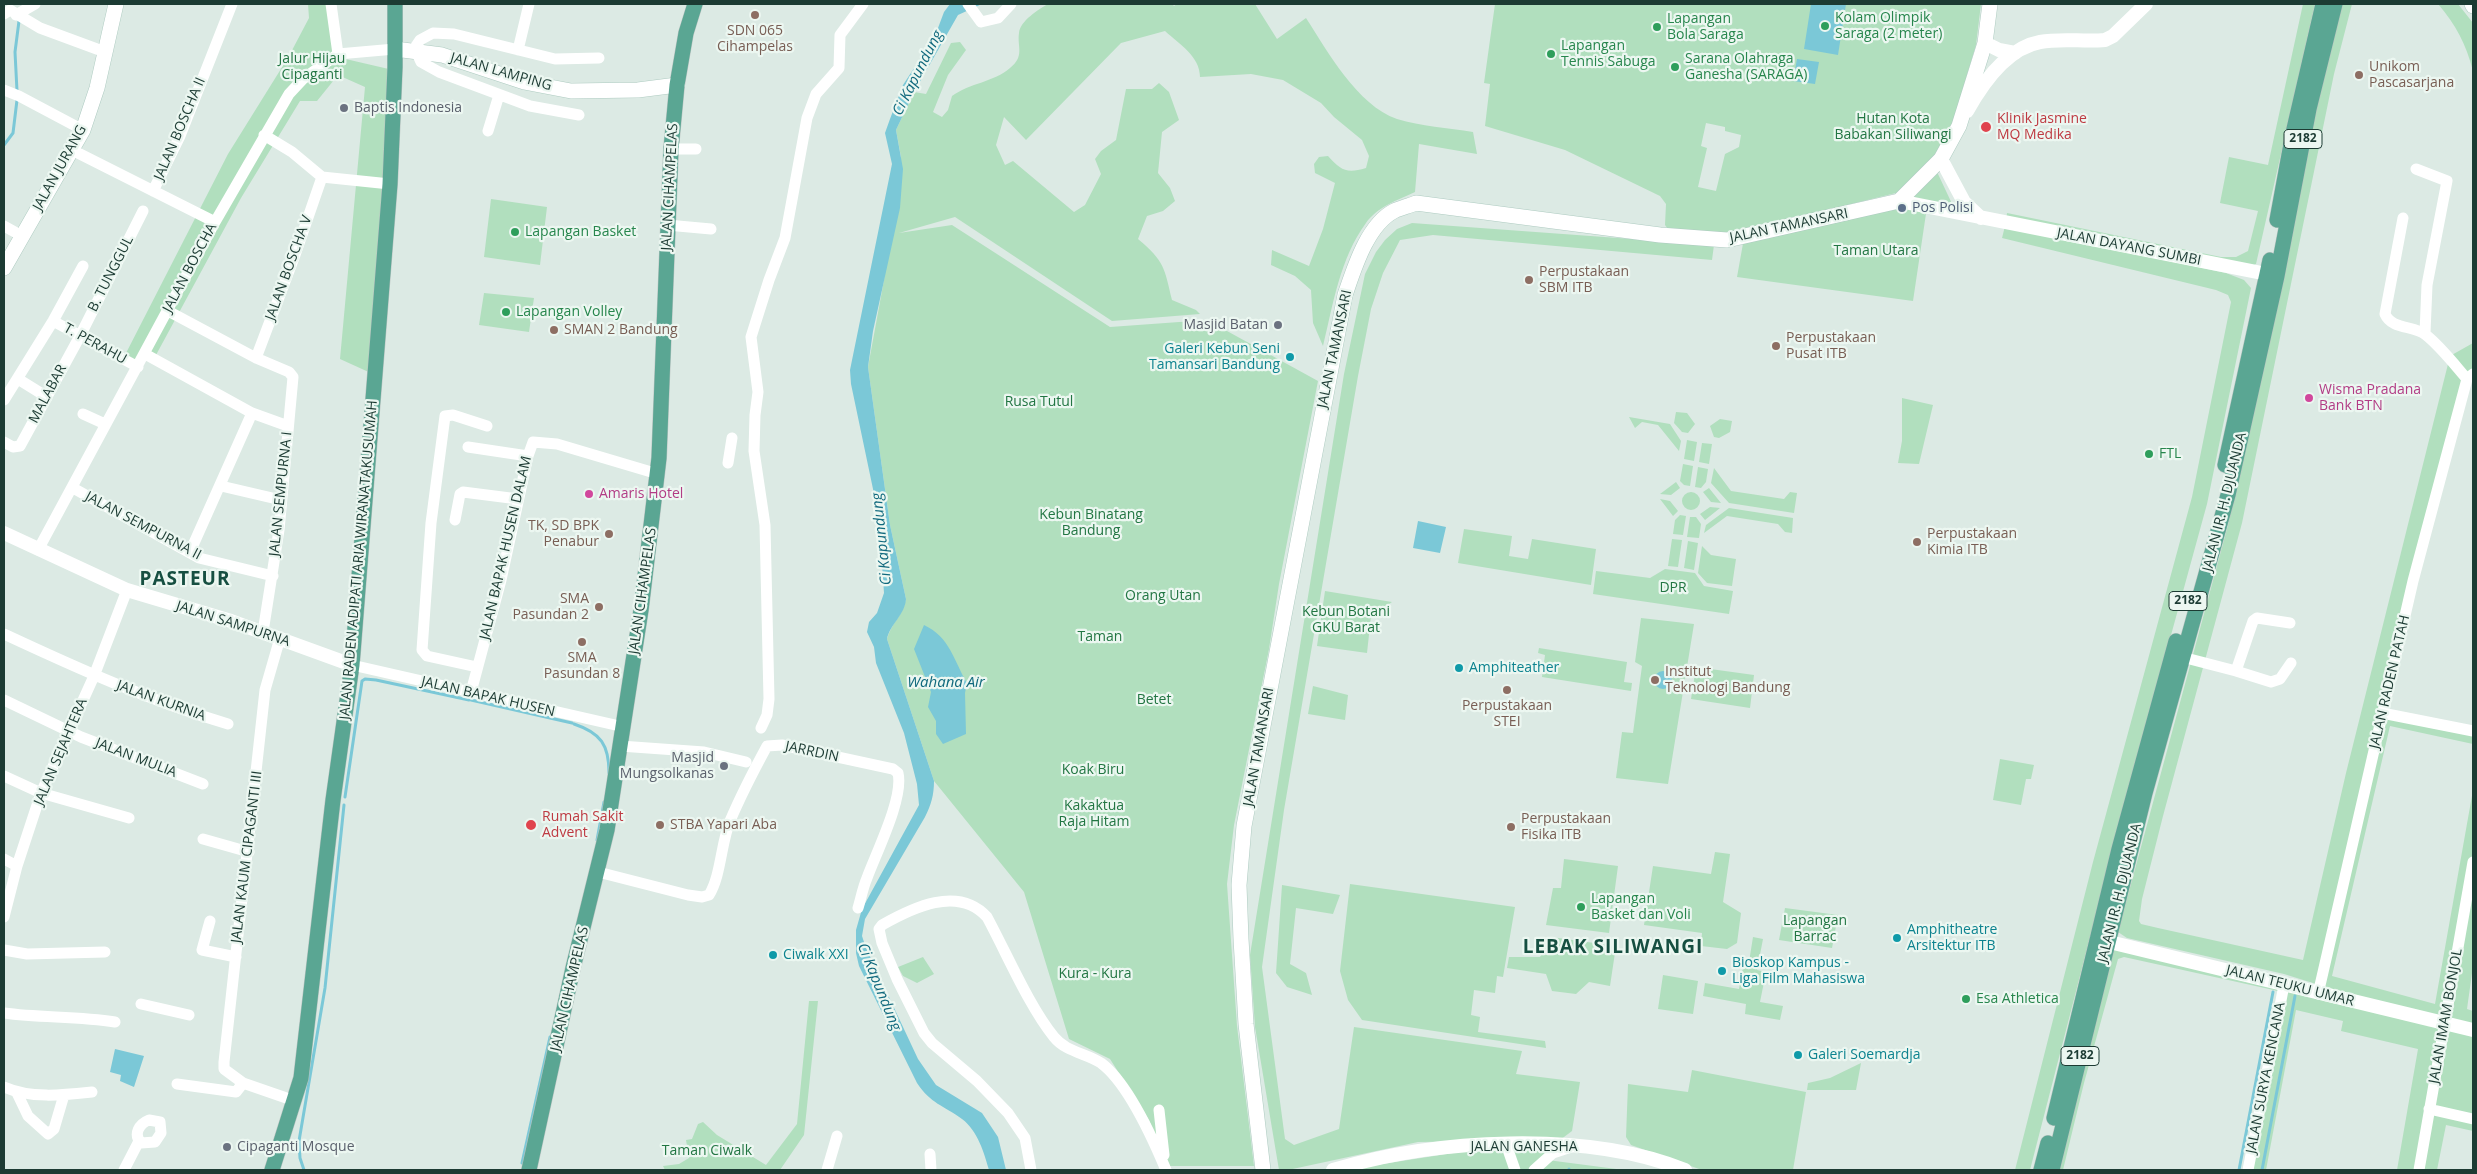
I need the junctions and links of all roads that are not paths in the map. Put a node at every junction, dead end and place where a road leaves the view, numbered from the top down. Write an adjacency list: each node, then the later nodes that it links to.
1 (35, 4): 16 (street)
2 (116, 4): 21 (main road, JALAN JURANG)
3 (232, 4): 40 (street, JALAN BOSCHA II)
4 (331, 4): 23 (street)
5 (395, 4): 18 (main road, JALAN RADEN ADIPATI ARIA WIRANATAKUSUMAH)
6 (530, 4): 19 (street)
7 (695, 4): 25 (main road, JALAN CIHAMPELAS)
8 (863, 4): 73 (street)
9 (1011, 4): 14 (street)
10 (1990, 4): 17 (main road)
11 (2146, 4): 22 (street)
12 (2323, 4): 52 (main road, JALAN IR. H. DJUANDA / 2182)
13 (2335, 4): 52 (main road, JALAN IR. H. DJUANDA / 2182)
14 (970, 7)
15 (4, 14): 16 (street)
16 (16, 15): 21 (street)
17 (1985, 44): 22 (street); 29 (main road)
18 (395, 49): 20 (main road, JALAN LAMPING); 23 (street); 39 (main road, JALAN RADEN ADIPATI ARIA WIRANATAKUSUMAH)
19 (518, 50): 20 (street); 24 (street)
20 (416, 51): 25 (main road, JALAN LAMPING); 27 (street, JALAN LAMPING)
21 (105, 52): 30 (main road, JALAN JURANG)
22 (2015, 52): 29 (street)
23 (338, 54): 32 (street, JALAN BOSCHA)
24 (599, 58)
25 (677, 85): 35 (main road, JALAN CIHAMPELAS)
26 (4, 90): 30 (street)
27 (499, 95): 28 (street, JALAN LAMPING); 31 (street)
28 (579, 115)
29 (1959, 126): 36 (main road)
30 (83, 130): 34 (main road, JALAN JURANG)
31 (488, 131)
32 (264, 135): 38 (street); 45 (street, JALAN BOSCHA)
33 (696, 149): 35 (street)
34 (72, 150): 40 (street); 49 (main road, JALAN JURANG)
35 (671, 150): 46 (main road, JALAN CIHAMPELAS)
36 (1941, 159): 41 (main road); 43 (street)
37 (2416, 170): 55 (street)
38 (322, 177): 39 (street); 58 (street, JALAN BOSCHA V)
39 (390, 184): 95 (main road, JALAN RADEN ADIPATI ARIA WIRANATAKUSUMAH)
40 (153, 191): 45 (street, JALAN BOSCHA II)
41 (1899, 201): 43 (street, JALAN DAYANG SUMBI); 157 (main road, JALAN TAMANSARI)
42 (143, 211): 56 (street, B. TUNGGUL)
43 (1982, 218): 52 (street, JALAN DAYANG SUMBI)
44 (2403, 218): 55 (street)
45 (215, 222): 53 (street, JALAN BOSCHA)
46 (668, 225): 48 (street); 76 (main road, JALAN CIHAMPELAS)
47 (4, 226): 49 (street)
48 (712, 229)
49 (22, 236): 51 (main road, JALAN JURANG)
50 (83, 266): 54 (street)
51 (4, 268)
52 (2272, 275): 83 (main road, JALAN IR. H. DJUANDA / 2182); 83 (main road, JALAN IR. H. DJUANDA / 2182)
53 (168, 311): 57 (street, JALAN BOSCHA); 58 (street)
54 (53, 321): 56 (street, T. PERAHU); 61 (street)
55 (2425, 333): 60 (street)
56 (80, 336): 59 (street, T. PERAHU); 62 (street, MALABAR)
57 (145, 354): 59 (street, JALAN BOSCHA); 64 (street)
58 (256, 358): 67 (street, JALAN SEMPURNA I)
59 (138, 367): 66 (street, JALAN BOSCHA)
60 (2470, 376): 101 (street, JALAN RADEN PATAH)
61 (18, 379): 62 (street); 63 (street)
62 (47, 397): 70 (street, MALABAR)
63 (4, 400)
64 (252, 413): 67 (street); 77 (street)
65 (83, 414): 66 (street)
66 (105, 424): 78 (street, JALAN BOSCHA)
67 (288, 426): 80 (street, JALAN SEMPURNA I)
68 (488, 426): 96 (street)
69 (732, 438): 72 (street)
70 (8, 445)
71 (468, 447): 74 (street)
72 (731, 450): 73 (street); 75 (street)
73 (754, 452): 104 (street)
74 (528, 456): 76 (street, JALAN BAPAK HUSEN DALAM); 79 (street, JALAN BAPAK HUSEN DALAM)
75 (728, 463)
76 (658, 474): 103 (main road, JALAN CIHAMPELAS)
77 (221, 486): 80 (street); 85 (street)
78 (73, 488): 84 (street, JALAN BOSCHA); 85 (street, JALAN SEMPURNA II)
79 (518, 499): 81 (street); 96 (street, JALAN BAPAK HUSEN DALAM)
80 (281, 500): 86 (street, JALAN SEMPURNA I)
81 (455, 520)
82 (4, 533): 84 (street, JALAN SAMPURNA)
83 (2211, 542): 87 (main road, JALAN IR. H. DJUANDA / 2182)
84 (38, 550): 88 (street, JALAN SAMPURNA)
85 (190, 552): 86 (street, JALAN SEMPURNA II)
86 (272, 576): 90 (street, JALAN SEMPURNA I)
87 (2200, 579): 93 (main road, JALAN IR. H. DJUANDA / 2182); 111 (main road, JALAN IR. H. DJUANDA / 2182)
88 (127, 590): 90 (street, JALAN SAMPURNA); 98 (street, JALAN SEJAHTERA)
89 (2290, 623): 97 (street)
90 (264, 628): 92 (street, JALAN SAMPURNA)
91 (4, 634): 98 (street, JALAN KURNIA)
92 (280, 638): 95 (street, JALAN SAMPURNA); 115 (street, JALAN KAUM CIPAGANTI III)
93 (2182, 657): 97 (street); 111 (main road, JALAN IR. H. DJUANDA / 2182)
94 (2291, 663): 97 (street)
95 (352, 666): 99 (street, JALAN BAPAK HUSEN); 141 (main road, JALAN RADEN ADIPATI ARIA WIRANATAKUSUMAH)
96 (477, 667): 99 (street, JALAN BAPAK HUSEN DALAM)
97 (2236, 671)
98 (94, 676): 102 (street, JALAN KURNIA); 106 (street, JALAN SEJAHTERA)
99 (471, 692): 103 (street, JALAN BAPAK HUSEN)
100 (4, 700): 106 (street, JALAN MULIA)
101 (2382, 713): 105 (street); 128 (street, JALAN RADEN PATAH)
102 (228, 724)
103 (624, 727): 107 (main road, JALAN CIHAMPELAS)
104 (761, 728)
105 (2473, 731)
106 (69, 732): 110 (street, JALAN MULIA); 112 (street, JALAN SEJAHTERA)
107 (620, 746): 108 (street); 119 (main road, JALAN CIHAMPELAS)
108 (746, 762)
109 (4, 776): 112 (street)
110 (203, 784)
111 (2140, 792): 123 (main road, JALAN IR. H. DJUANDA / 2182)
112 (41, 793): 113 (street); 118 (street, JALAN SEJAHTERA)
113 (129, 818)
114 (203, 839): 115 (street)
115 (248, 852): 126 (street, JALAN KAUM CIPAGANTI III)
116 (4, 859): 118 (street)
117 (2473, 862): 133 (street, JALAN IMAM BONJOL)
118 (17, 866): 121 (street, JALAN SEJAHTERA)
119 (598, 872): 120 (street, JARRDIN); 153 (main road, JALAN CIHAMPELAS)
120 (858, 908)
121 (4, 918)
122 (210, 922): 126 (street)
123 (2102, 940): 127 (street, JALAN TEUKU UMAR); 162 (main road, JALAN IR. H. DJUANDA / 2182); 163 (main road, JALAN IR. H. DJUANDA / 2182)
124 (7, 951): 125 (street)
125 (105, 952)
126 (236, 957): 135 (street, JALAN KAUM CIPAGANTI III)
127 (2284, 985): 128 (street, JALAN TEUKU UMAR); 164 (street, JALAN SURYA KENCANA)
128 (2318, 994): 133 (street, JALAN TEUKU UMAR)
129 (141, 1004): 131 (street)
130 (4, 1013): 132 (street)
131 (188, 1015)
132 (115, 1022)
133 (2446, 1022): 134 (street, JALAN TEUKU UMAR); 142 (street, JALAN IMAM BONJOL)
134 (2473, 1030)
135 (243, 1083): 136 (street); 141 (street)
136 (177, 1084)
137 (4, 1087): 139 (street)
138 (92, 1092): 140 (street)
139 (17, 1093): 140 (street); 140 (street)
140 (64, 1095)
141 (294, 1101): 152 (main road, JALAN RADEN ADIPATI ARIA WIRANATAKUSUMAH)
142 (2429, 1109): 144 (street); 165 (street, JALAN IMAM BONJOL)
143 (1160, 1110): 150 (street)
144 (2473, 1119)
145 (837, 1136): 154 (street)
146 (139, 1141): 151 (street)
147 (1506, 1144): 148 (street, JALAN GANESHA); 158 (street, JALAN GANESHA); 159 (street)
148 (1573, 1146): 160 (street); 161 (street, JALAN GANESHA)
149 (930, 1154): 155 (street)
150 (1164, 1167): 156 (street)
151 (124, 1170)
152 (272, 1170)
153 (529, 1170)
154 (827, 1170)
155 (931, 1170)
156 (1031, 1170)
157 (1263, 1170)
158 (1333, 1170)
159 (1514, 1170)
160 (1534, 1170)
161 (1685, 1170)
162 (2042, 1170)
163 (2052, 1170)
164 (2248, 1170)
165 (2419, 1170)

